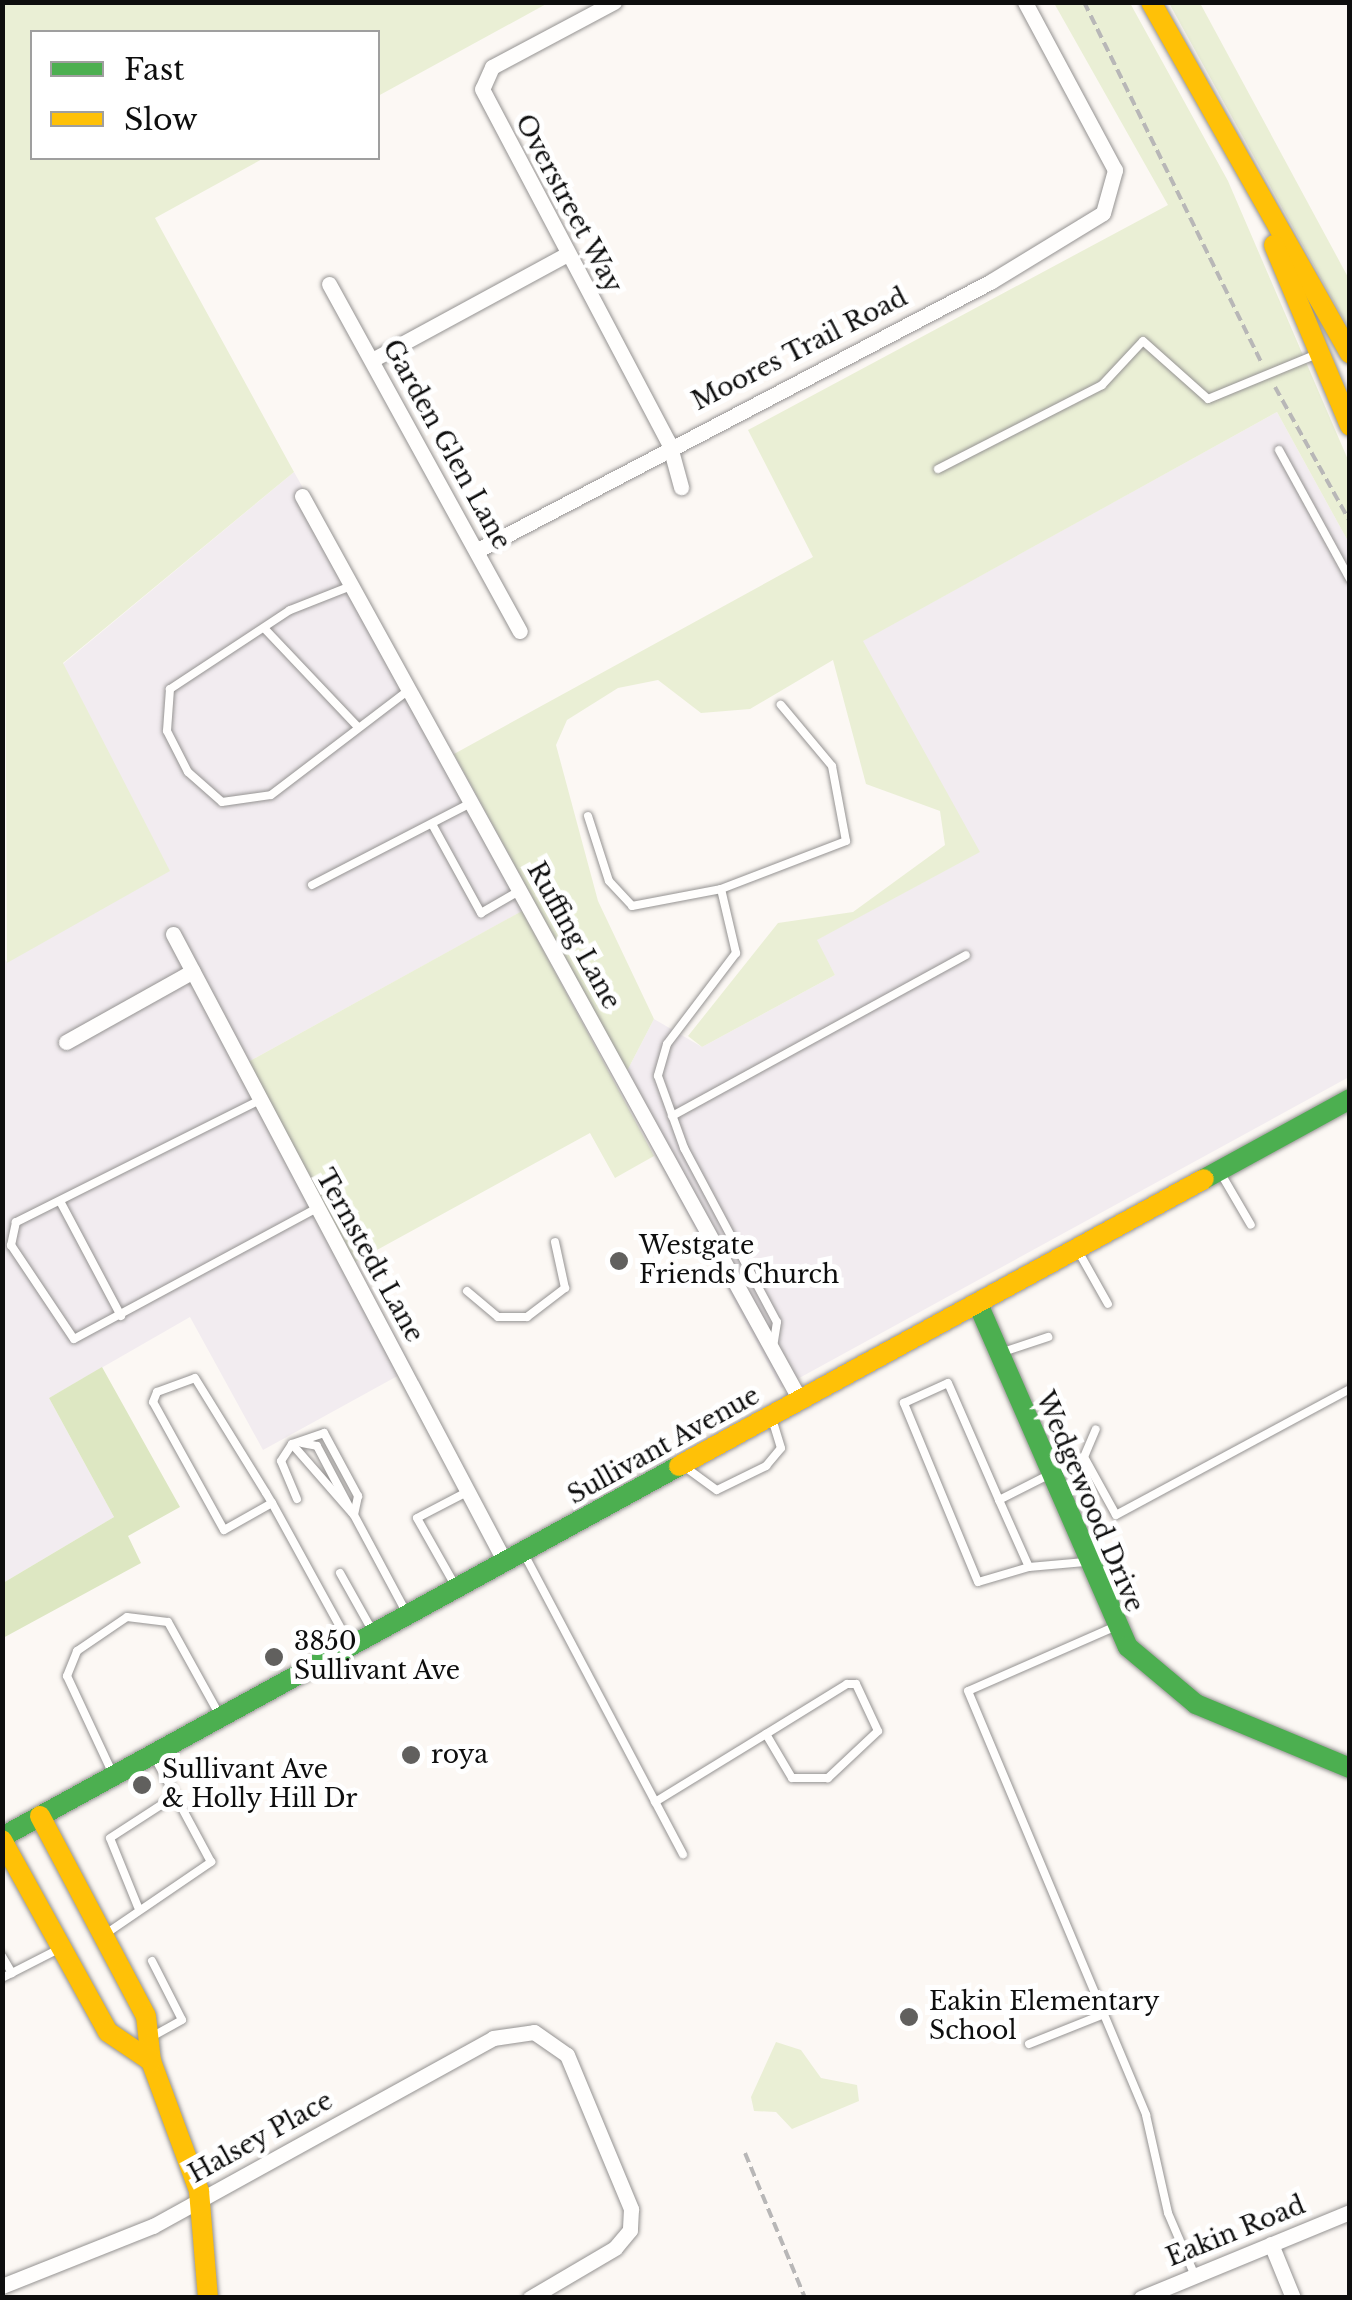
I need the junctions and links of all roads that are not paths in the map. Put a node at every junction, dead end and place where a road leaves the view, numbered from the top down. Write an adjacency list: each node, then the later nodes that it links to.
1 (614, 2): 5 (street, Overstreet Way)
2 (1025, 2): 11 (street, Moores Trail Road)
3 (1151, 2): 4 (main road)
4 (1250, 182): 7 (main road); 8 (main road)
5 (566, 254): 9 (street); 11 (street, Overstreet Way)
6 (328, 284): 9 (street, Garden Glen Lane)
7 (1317, 354): 10 (main road); 13 (lane)
8 (1350, 354)
9 (372, 360): 16 (street, Garden Glen Lane)
10 (1350, 426)
11 (669, 444): 14 (street, Overstreet Way); 16 (street, Moores Trail Road)
12 (1279, 450): 17 (lane)
13 (938, 469)
14 (681, 487)
15 (302, 496): 18 (street, Ruffing Lane)
16 (476, 550): 20 (street, Garden Glen Lane)
17 (1350, 578)
18 (352, 586): 19 (lane); 21 (street, Ruffing Lane)
19 (264, 628): 23 (lane); 23 (lane)
20 (520, 631)
21 (409, 690): 23 (lane); 24 (street, Ruffing Lane)
22 (781, 705): 28 (lane)
23 (356, 725)
24 (471, 804): 26 (lane); 29 (street, Ruffing Lane)
25 (588, 816): 28 (lane)
26 (432, 824): 27 (lane); 29 (lane)
27 (312, 885)
28 (721, 888): 36 (lane)
29 (520, 891): 49 (street, Ruffing Lane)
30 (173, 934): 32 (street, Ternstedt Lane)
31 (966, 956): 36 (lane)
32 (193, 971): 33 (street); 35 (street, Ternstedt Lane)
33 (66, 1042)
34 (1350, 1099): 37 (main road, Sullivant Avenue)
35 (258, 1100): 38 (lane); 39 (street, Ternstedt Lane)
36 (672, 1116): 49 (lane)
37 (1219, 1171): 40 (lane); 42 (main road, Sullivant Avenue)
38 (61, 1204): 46 (lane); 46 (lane)
39 (315, 1209): 46 (lane); 58 (street, Ternstedt Lane)
40 (1251, 1225)
41 (555, 1242): 43 (lane)
42 (1077, 1249): 44 (main road, Sullivant Avenue); 45 (lane)
43 (467, 1291)
44 (978, 1304): 48 (main road, Wedgewood Drive); 51 (main road, Sullivant Avenue)
45 (1108, 1304)
46 (121, 1316)
47 (1048, 1337): 48 (lane)
48 (998, 1353): 57 (main road, Wedgewood Drive)
49 (771, 1355): 51 (street, Ruffing Lane)
50 (1350, 1389): 55 (lane)
51 (800, 1400): 52 (main road, Sullivant Avenue)
52 (772, 1416): 56 (main road, Sullivant Avenue); 56 (lane)
53 (1096, 1429): 55 (lane)
54 (292, 1444): 59 (lane); 62 (lane); 62 (lane)
55 (1084, 1457): 57 (lane)
56 (684, 1464): 63 (main road, Sullivant Avenue)
57 (1050, 1478): 60 (lane); 64 (main road, Wedgewood Drive)
58 (467, 1492): 63 (street, Ternstedt Lane); 67 (lane)
59 (297, 1500)
60 (1000, 1500): 65 (lane); 65 (lane)
61 (272, 1503): 61 (lane); 71 (lane)
62 (354, 1515): 68 (lane)
63 (514, 1557): 67 (main road, Sullivant Avenue); 78 (lane)
64 (1085, 1562): 65 (lane); 69 (main road, Wedgewood Drive)
65 (1029, 1567)
66 (340, 1573): 70 (lane)
67 (457, 1589): 68 (main road, Sullivant Avenue)
68 (407, 1616): 70 (main road, Sullivant Avenue)
69 (1114, 1627): 75 (main road, Wedgewood Drive); 88 (lane)
70 (374, 1634): 71 (main road, Sullivant Avenue)
71 (351, 1646): 72 (main road, Sullivant Avenue)
72 (221, 1718): 74 (main road, Sullivant Avenue); 76 (lane)
73 (766, 1734): 73 (lane); 78 (lane)
74 (153, 1755): 76 (main road, Sullivant Avenue); 77 (lane)
75 (1350, 1768)
76 (114, 1776): 79 (main road, Sullivant Avenue)
77 (176, 1796): 82 (lane); 82 (lane)
78 (655, 1802): 81 (lane)
79 (40, 1816): 80 (main road, Sullivant Avenue); 83 (main road)
80 (2, 1838): 84 (main road)
81 (683, 1854)
82 (138, 1907): 83 (lane)
83 (104, 1936): 89 (main road)
84 (62, 1948): 87 (lane); 91 (main road)
85 (2, 1956): 87 (lane)
86 (152, 1960): 89 (lane)
87 (7, 1976)
88 (1104, 2014): 90 (lane); 95 (lane)
89 (148, 2038): 91 (main road)
90 (1030, 2044)
91 (151, 2061): 92 (main road)
92 (200, 2200): 96 (street, Halsey Place); 98 (main road); 99 (street, Halsey Place)
93 (1350, 2212): 94 (street, Eakin Road)
94 (1272, 2244): 95 (street, Eakin Road); 100 (street)
95 (1195, 2276): 97 (street, Eakin Road)
96 (2, 2286)
97 (1146, 2296)
98 (208, 2298)
99 (530, 2298)
100 (1294, 2298)

